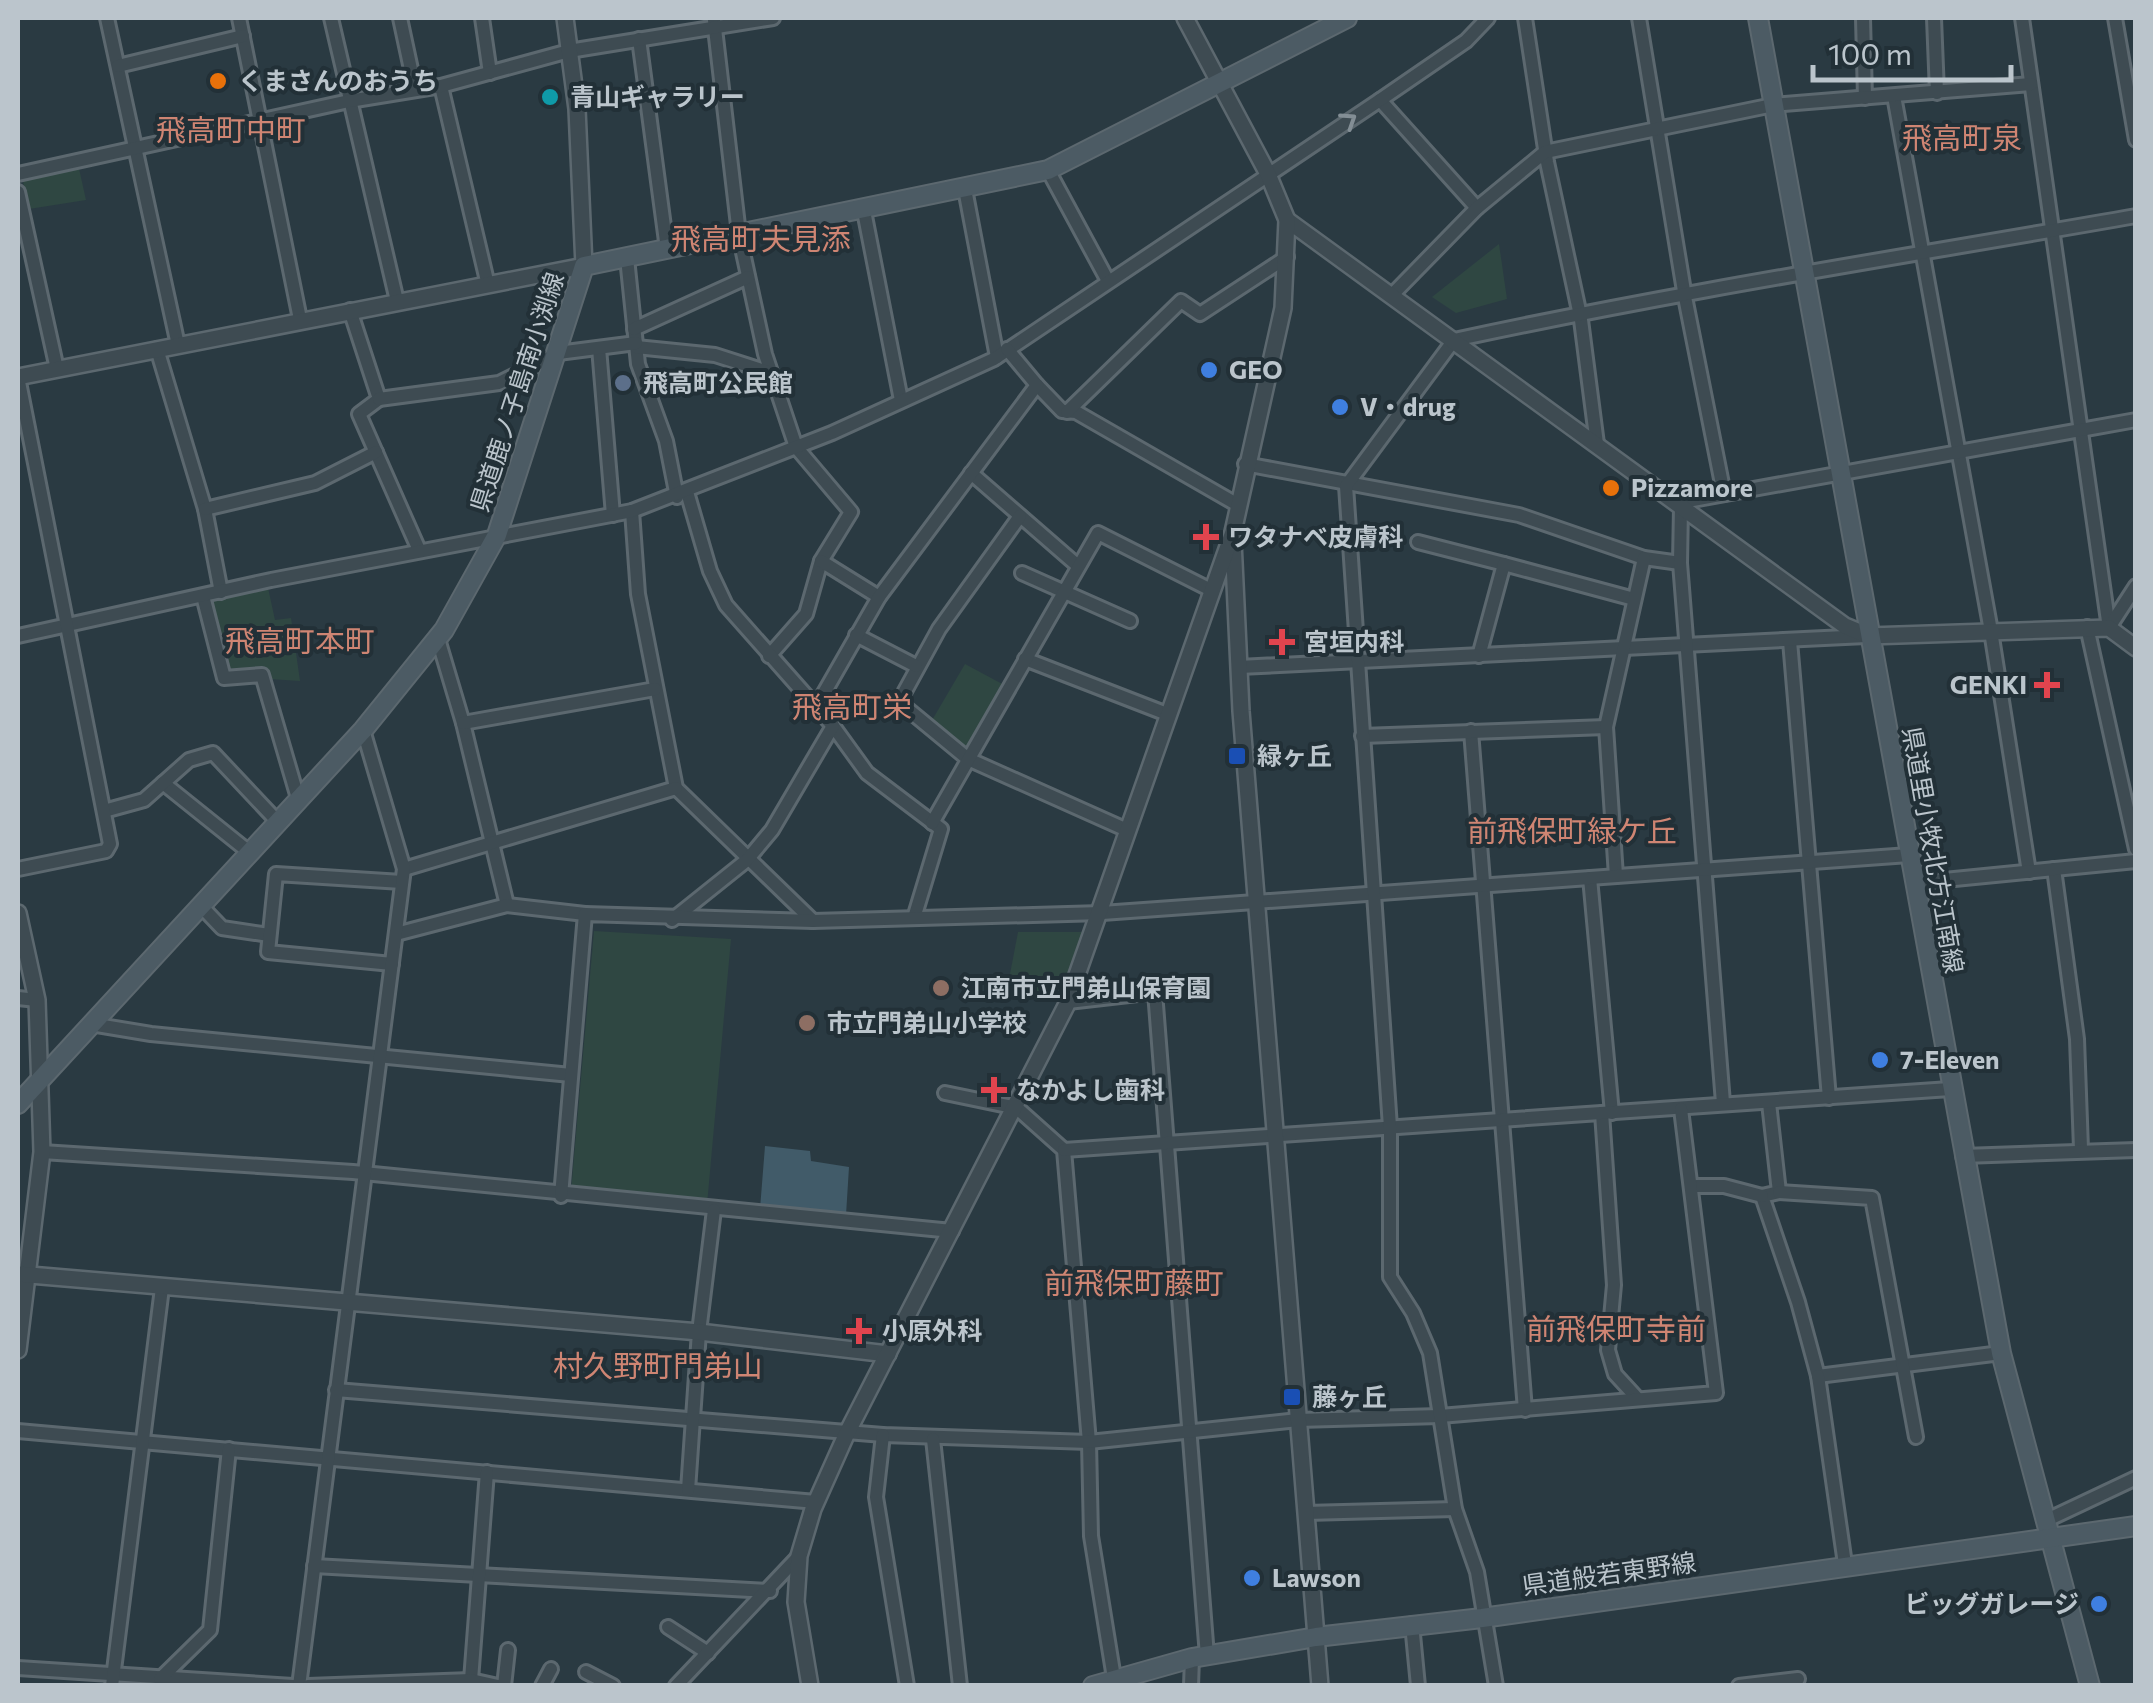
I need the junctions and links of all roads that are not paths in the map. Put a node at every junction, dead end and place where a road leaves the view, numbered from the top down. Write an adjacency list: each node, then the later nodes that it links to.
1 (107, 18): 22 (street)
2 (239, 18): 19 (street)
3 (330, 18): 32 (street)
4 (400, 18): 27 (street)
5 (482, 18): 23 (street)
6 (565, 18): 21 (street)
7 (773, 18): 18 (street)
8 (1185, 18): 24 (street)
9 (1347, 18): 24 (main road, 県道鹿ノ子島南小渕線)
10 (1488, 18): 31 (street)
11 (1524, 18): 38 (street)
12 (1639, 18): 35 (street)
13 (1758, 18): 33 (main road, 県道里小牧北方江南線)
14 (1863, 18): 30 (street)
15 (1934, 18): 28 (street)
16 (2022, 18): 25 (street)
17 (2114, 18): 36 (street)
18 (714, 22): 20 (street); 49 (street)
19 (243, 36): 22 (street); 34 (street)
20 (639, 39): 21 (street); 50 (street)
21 (570, 51): 23 (street); 54 (street)
22 (118, 66): 37 (street)
23 (490, 72): 26 (street)
24 (1220, 83): 39 (main road, 県道鹿ノ子島南小渕線); 41 (street)
25 (2031, 84): 28 (street); 48 (street)
26 (441, 86): 27 (street); 58 (street)
27 (415, 88): 32 (street)
28 (1938, 93): 29 (street)
29 (1894, 96): 30 (street); 51 (street)
30 (1865, 98): 33 (street)
31 (1380, 100): 41 (street, one-way to 31); 44 (street)
32 (349, 101): 34 (street); 61 (street)
33 (1773, 105): 35 (street); 55 (main road, 県道里小牧北方江南線)
34 (260, 122): 37 (street); 64 (street)
35 (1658, 127): 38 (street); 60 (street)
36 (2136, 140)
37 (138, 149): 40 (street); 67 (street)
38 (1545, 152): 44 (street); 63 (street)
39 (1048, 170): 42 (main road, 県道鹿ノ子島南小渕線); 57 (street)
40 (18, 174)
41 (1268, 174): 47 (street); 57 (street)
42 (965, 189): 45 (main road, 県道鹿ノ子島南小渕線); 70 (street)
43 (18, 192): 72 (street)
44 (1477, 208): 59 (street)
45 (864, 211): 49 (main road, 県道鹿ノ子島南小渕線); 77 (street)
46 (2136, 216): 48 (street)
47 (1287, 220): 52 (street); 59 (street)
48 (2054, 230): 51 (street); 80 (street)
49 (740, 234): 50 (main road, 県道鹿ノ子島南小渕線); 56 (street)
50 (668, 249): 53 (main road, 県道鹿ノ子島南小渕線)
51 (1924, 254): 55 (street); 83 (street)
52 (1287, 257): 78 (street); 85 (street)
53 (627, 258): 54 (main road, 県道鹿ノ子島南小渕線); 65 (street)
54 (584, 266): 58 (street); 71 (main road, 県道鹿ノ子島南小渕線)
55 (1803, 270): 60 (street); 86 (main road, 県道里小牧北方江南線)
56 (748, 277): 65 (street); 73 (street)
57 (1108, 280): 70 (street)
58 (488, 285): 61 (street)
59 (1392, 294): 66 (street)
60 (1684, 297): 63 (street); 89 (street)
61 (397, 302): 62 (street)
62 (350, 310): 64 (street); 76 (street)
63 (1579, 316): 66 (street); 81 (street)
64 (300, 319): 67 (street)
65 (635, 340): 68 (street); 73 (street); 90 (street)
66 (1454, 340): 81 (street); 88 (street)
67 (178, 345): 69 (street)
68 (600, 348): 71 (street); 95 (street)
69 (157, 350): 72 (street); 93 (street)
70 (1002, 353): 75 (street); 77 (street)
71 (557, 354): 76 (street); 98 (main road, 県道鹿ノ子島南小渕線)
72 (57, 369): 74 (street)
73 (771, 373): 82 (street)
74 (18, 377): 115 (street)
75 (1037, 385): 78 (street); 87 (street)
76 (379, 399): 84 (street)
77 (901, 400): 82 (street)
78 (1067, 412): 91 (street)
79 (2136, 420): 80 (street)
80 (2081, 430): 83 (street); 117 (street)
81 (1597, 444): 92 (street)
82 (796, 447): 90 (street); 102 (street)
83 (1958, 451): 86 (street); 118 (street)
84 (376, 452): 93 (street); 100 (street)
85 (1246, 464): 88 (street); 91 (street)
86 (1839, 471): 89 (street); 121 (main road, 県道里小牧北方江南線)
87 (971, 472): 96 (street); 112 (street)
88 (1346, 486): 101 (street); 130 (street)
89 (1724, 494): 92 (street)
90 (682, 495): 94 (street); 127 (street)
91 (1238, 505): 97 (street)
92 (1680, 507): 103 (street); 121 (street)
93 (205, 509): 109 (street)
94 (632, 511): 95 (street); 133 (street)
95 (614, 515): 98 (street)
96 (1020, 516): 105 (street); 131 (street)
97 (1232, 532): 108 (street); 132 (street)
98 (497, 535): 100 (street); 122 (main road, 県道鹿ノ子島南小渕線)
99 (1418, 542): 104 (street)
100 (419, 550): 109 (street)
101 (1644, 558): 103 (street); 113 (street)
102 (821, 561): 112 (street); 127 (street)
103 (1680, 563): 124 (street)
104 (1504, 564): 113 (street); 128 (street)
105 (1078, 566): 108 (street); 110 (street)
106 (1022, 573): 110 (street)
107 (2136, 586): 117 (street)
108 (1211, 590): 135 (street)
109 (220, 592): 111 (street)
110 (1063, 592): 114 (street); 129 (street)
111 (202, 596): 115 (street); 145 (street)
112 (880, 598): 119 (street)
113 (1634, 599): 126 (street)
114 (1130, 621)
115 (68, 626): 120 (street); 146 (street)
116 (2086, 627): 117 (street); 118 (street); 151 (street)
117 (2108, 628): 125 (street)
118 (1991, 630): 121 (street); 160 (street)
119 (856, 635): 131 (street); 134 (street)
120 (18, 636)
121 (1869, 636): 123 (street); 153 (main road, 県道里小牧北方江南線)
122 (438, 639): 136 (street); 139 (main road, 県道鹿ノ子島南小渕線)
123 (1790, 641): 124 (street); 156 (street)
124 (1688, 647): 126 (street); 159 (street)
125 (2136, 648)
126 (1620, 650): 128 (street); 138 (street)
127 (769, 656): 134 (street)
128 (1479, 656): 130 (street)
129 (1026, 659): 135 (street); 142 (street)
130 (1358, 662): 132 (street); 141 (street)
131 (916, 666): 142 (street)
132 (1240, 667): 167 (street)
133 (654, 689): 136 (street); 144 (street)
134 (816, 707): 137 (street)
135 (1167, 714): 149 (street)
136 (464, 723): 150 (street)
137 (833, 726): 148 (street); 154 (street)
138 (1606, 726): 140 (street); 162 (street)
139 (363, 730): 145 (main road, 県道鹿ノ子島南小渕線); 161 (street)
140 (1471, 731): 141 (street); 165 (street)
141 (1362, 736): 166 (street)
142 (968, 760): 148 (street); 149 (street)
143 (163, 783): 146 (street); 147 (street); 152 (street)
144 (676, 788): 150 (street); 154 (street)
145 (298, 798): 147 (main road, 県道鹿ノ子島南小渕線)
146 (104, 811): 157 (street)
147 (277, 821): 152 (main road, 県道鹿ノ子島南小渕線)
148 (932, 823): 173 (street)
149 (1127, 830): 171 (street)
150 (492, 843): 161 (street); 168 (street)
151 (2136, 849)
152 (249, 852): 169 (main road, 県道鹿ノ子島南小渕線)
153 (1909, 855): 156 (street); 164 (main road, 県道里小牧北方江南線)
154 (747, 860): 174 (street); 175 (street)
155 (2136, 861): 158 (street)
156 (1809, 862): 159 (street); 188 (street)
157 (18, 869)
158 (2054, 869): 160 (street); 199 (street)
159 (1703, 870): 162 (street); 191 (street)
160 (2029, 872): 164 (street)
161 (403, 876): 176 (street); 177 (street)
162 (1616, 876): 163 (street)
163 (1590, 878): 165 (street); 194 (street)
164 (1914, 883): 186 (main road, 県道里小牧北方江南線)
165 (1482, 884): 166 (street); 195 (street)
166 (1373, 893): 167 (street); 196 (street)
167 (1257, 902): 171 (street); 197 (street)
168 (507, 905): 172 (street); 176 (street)
169 (201, 906): 177 (street); 182 (main road, 県道鹿ノ子島南小渕線)
170 (18, 913): 180 (street)
171 (1102, 913): 173 (street); 181 (street)
172 (585, 914): 174 (street); 184 (street)
173 (914, 918): 175 (street)
174 (672, 920): 175 (street)
175 (813, 921)
176 (396, 934): 178 (street)
177 (269, 936): 178 (street)
178 (392, 964): 183 (street)
179 (18, 998): 180 (street)
180 (38, 1000): 185 (street)
181 (1068, 1002): 192 (street); 198 (street)
182 (92, 1024): 183 (street); 185 (main road, 県道鹿ノ子島南小渕線)
183 (378, 1056): 184 (street); 204 (street)
184 (571, 1075): 207 (street)
185 (42, 1077): 190 (main road, 県道鹿ノ子島南小渕線); 202 (street)
186 (1950, 1089): 188 (street); 203 (main road, 県道里小牧北方江南線)
187 (945, 1093): 192 (street)
188 (1829, 1098): 189 (street)
189 (1769, 1103): 191 (street); 206 (street)
190 (18, 1104)
191 (1723, 1104): 193 (street)
192 (1017, 1108): 200 (street); 210 (street)
193 (1681, 1109): 194 (street); 205 (street)
194 (1607, 1113): 195 (street); 221 (street)
195 (1500, 1118): 196 (street); 222 (street)
196 (1390, 1127): 197 (street); 223 (street)
197 (1276, 1135): 198 (street); 225 (street)
198 (1168, 1140): 200 (street); 227 (street)
199 (2080, 1149): 201 (street); 203 (street)
200 (1064, 1150): 233 (street)
201 (2136, 1150)
202 (42, 1152): 204 (street); 211 (street)
203 (1964, 1156): 216 (main road, 県道里小牧北方江南線)
204 (364, 1174): 207 (street); 213 (street)
205 (1690, 1186): 208 (street); 221 (street)
206 (1779, 1192): 208 (street); 218 (street)
207 (561, 1196): 209 (street)
208 (1762, 1196): 219 (street)
209 (714, 1210): 210 (street); 214 (street)
210 (952, 1232): 217 (street)
211 (21, 1274): 212 (street); 215 (street)
212 (162, 1288): 213 (street); 232 (street)
213 (348, 1303): 214 (street); 220 (street)
214 (699, 1332): 217 (street); 224 (street)
215 (18, 1350)
216 (2001, 1353): 218 (street); 243 (main road, 県道里小牧北方江南線)
217 (888, 1354): 228 (street)
218 (1904, 1365): 219 (street); 230 (street)
219 (1818, 1376): 245 (street)
220 (336, 1390): 224 (street); 235 (street)
221 (1637, 1398): 222 (street)
222 (1525, 1410): 223 (street)
223 (1440, 1416): 225 (street); 240 (street)
224 (693, 1420): 228 (street); 238 (street)
225 (1298, 1420): 227 (street); 241 (street)
226 (18, 1431): 232 (street)
227 (1189, 1431): 233 (street); 255 (street)
228 (847, 1432): 229 (street); 239 (street)
229 (883, 1435): 231 (street); 271 (street)
230 (1916, 1436)
231 (933, 1438): 233 (street); 272 (street)
232 (142, 1442): 234 (street); 263 (street)
233 (1088, 1442): 259 (street)
234 (229, 1449): 235 (street); 260 (street)
235 (327, 1457): 236 (street); 246 (street)
236 (488, 1472): 238 (street); 247 (street)
237 (2136, 1478): 243 (street)
238 (688, 1490): 239 (street)
239 (816, 1502): 244 (street)
240 (1455, 1509): 241 (street); 249 (street)
241 (1306, 1513): 252 (street)
242 (2136, 1526): 243 (main road, 県道般若東野線)
243 (2048, 1529): 245 (main road, 県道般若東野線); 279 (main road, 県道里小牧北方江南線)
244 (798, 1556): 248 (street); 270 (street)
245 (1845, 1564): 249 (main road, 県道般若東野線)
246 (314, 1566): 247 (street); 264 (street)
247 (481, 1576): 248 (street); 261 (street)
248 (770, 1591): 254 (street)
249 (1482, 1618): 250 (main road, 県道般若東野線); 277 (street)
250 (1412, 1624): 252 (main road, 県道般若東野線); 276 (street)
251 (668, 1627): 254 (street)
252 (1316, 1637): 255 (main road, 県道般若東野線); 275 (street)
253 (508, 1650): 266 (street)
254 (708, 1653): 269 (street)
255 (1200, 1657): 259 (main road, 県道般若東野線); 274 (street)
256 (18, 1668): 263 (street)
257 (551, 1669): 267 (street)
258 (586, 1672): 268 (street)
259 (1114, 1678): 273 (main road, 県道般若東野線)
260 (160, 1679): 263 (street); 264 (street)
261 (471, 1680): 265 (street); 266 (street)
262 (1798, 1680): 278 (street)
263 (113, 1682)
264 (296, 1686)
265 (308, 1686)
266 (501, 1686)
267 (542, 1686)
268 (613, 1686)
269 (676, 1686)
270 (810, 1686)
271 (907, 1686)
272 (960, 1686)
273 (1093, 1686)
274 (1191, 1686)
275 (1320, 1686)
276 (1418, 1686)
277 (1496, 1686)
278 (1739, 1686)
279 (2090, 1686)

